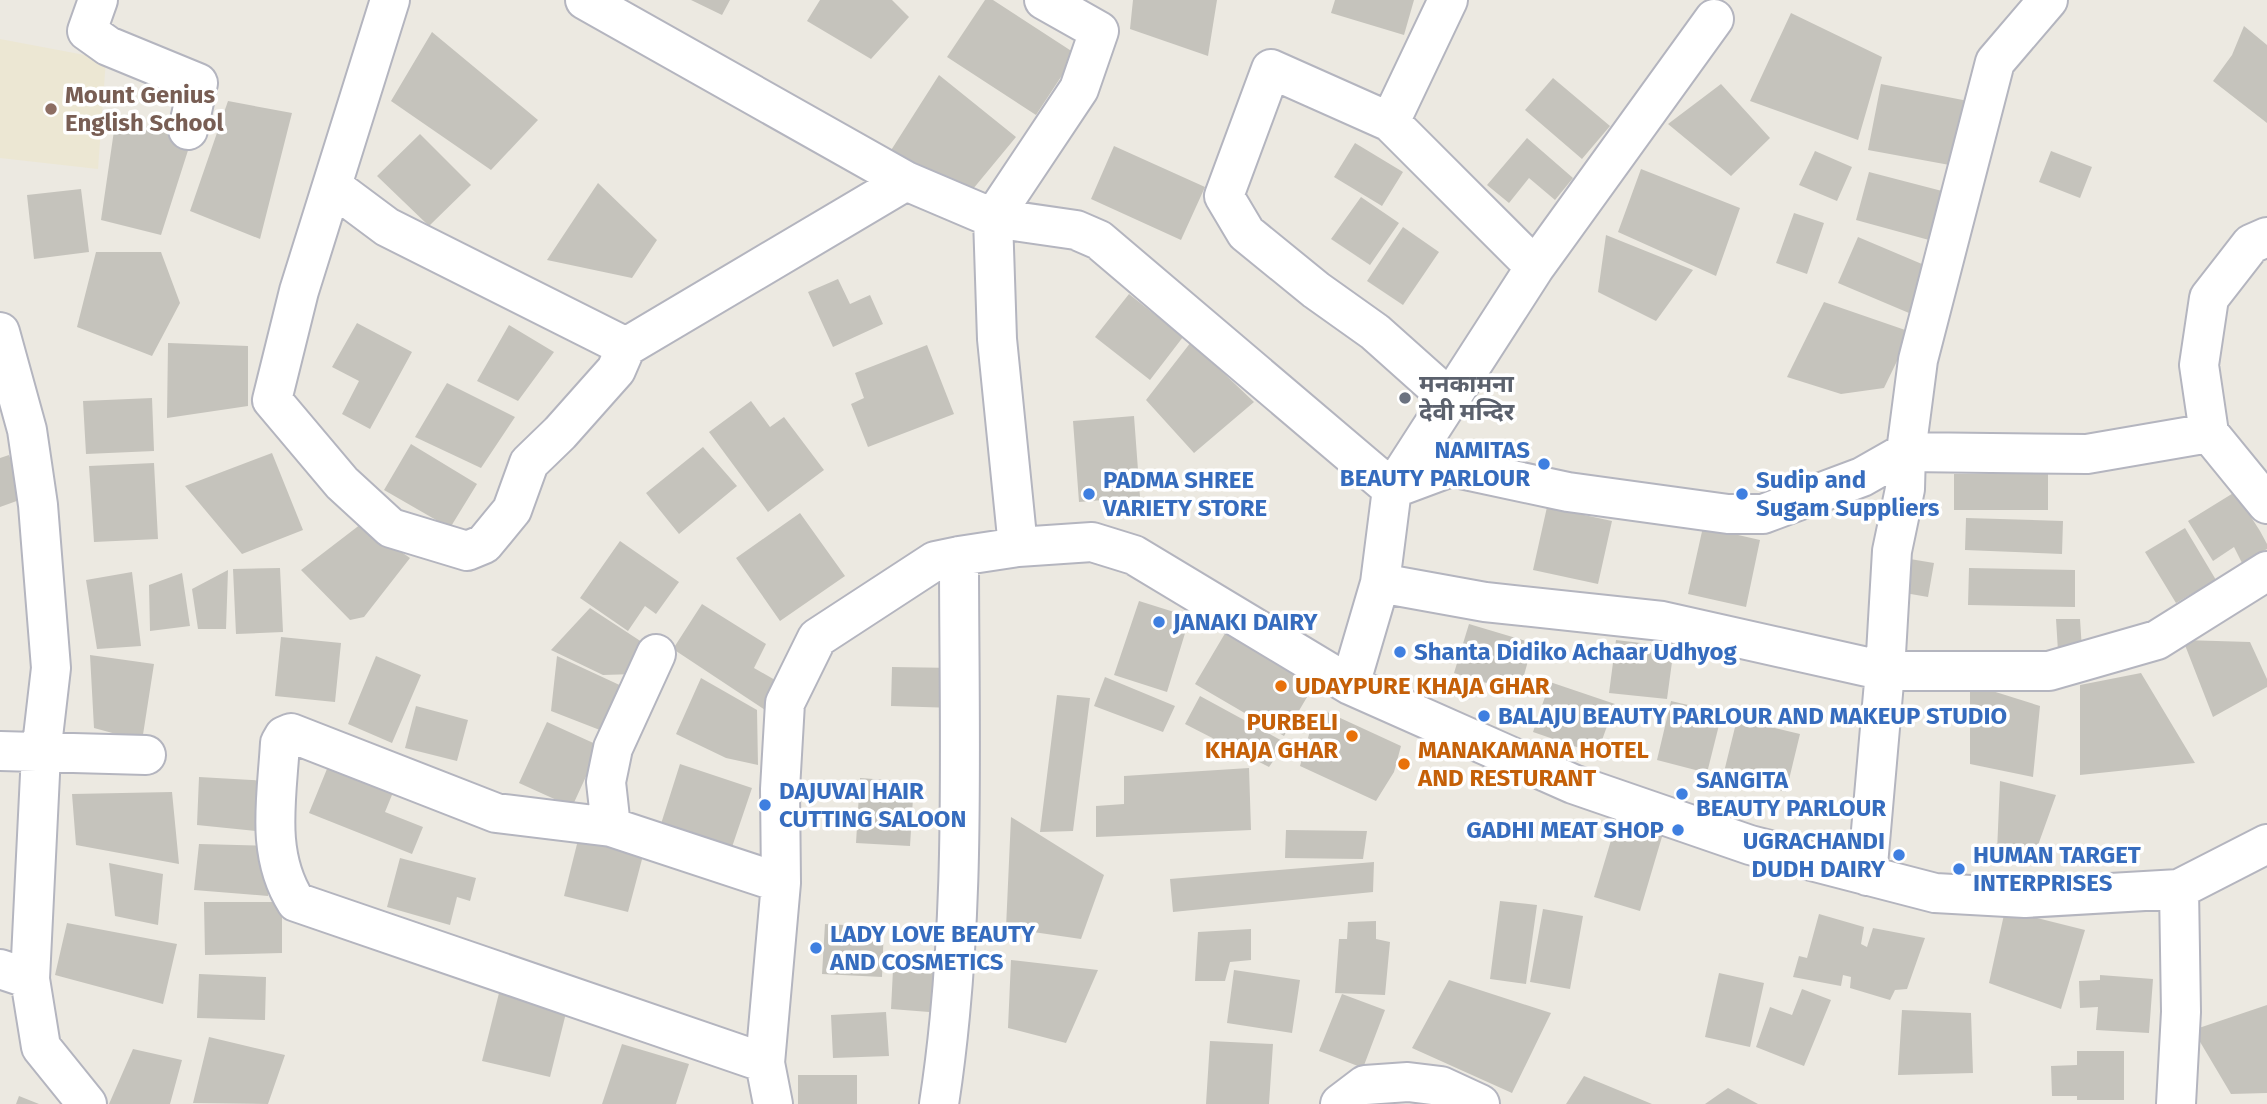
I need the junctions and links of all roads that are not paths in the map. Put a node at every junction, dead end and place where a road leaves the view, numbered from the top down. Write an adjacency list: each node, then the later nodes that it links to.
1 (98, 0): 9 (street)
2 (390, 0): 11 (street)
3 (585, 0): 10 (street)
4 (1044, 0): 12 (street)
5 (1448, 0): 8 (street)
6 (2048, 0): 19 (street)
7 (1714, 19): 14 (street)
8 (1390, 122): 14 (street); 17 (street)
9 (188, 130)
10 (906, 181): 12 (street); 16 (street)
11 (332, 186): 16 (street); 16 (street)
12 (993, 218): 20 (street); 22 (street)
13 (2267, 237): 18 (street)
14 (1535, 267): 17 (street)
15 (0, 332): 30 (street)
16 (626, 347)
17 (1450, 399): 20 (street)
18 (2209, 433): 19 (street); 21 (street)
19 (1906, 452): 20 (street); 27 (street)
20 (1392, 489): 25 (street)
21 (2267, 504)
22 (1018, 547): 23 (street); 28 (street)
23 (958, 556): 35 (street); 41 (street)
24 (2267, 571): 27 (street)
25 (1380, 583): 27 (street); 28 (street)
26 (656, 654): 32 (street)
27 (1885, 671): 34 (street)
28 (1350, 685): 34 (street)
29 (0, 751): 30 (street)
30 (41, 754): 31 (street); 37 (street)
31 (146, 755)
32 (611, 827): 35 (street); 38 (street)
33 (2267, 844): 36 (street)
34 (1867, 876): 36 (street)
35 (781, 883): 38 (street)
36 (2179, 889): 44 (street)
37 (15, 974): 39 (street)
38 (765, 1063): 40 (street)
39 (87, 1104)
40 (773, 1104)
41 (939, 1104)
42 (1340, 1104): 43 (street)
43 (1480, 1104)
44 (2176, 1104)

